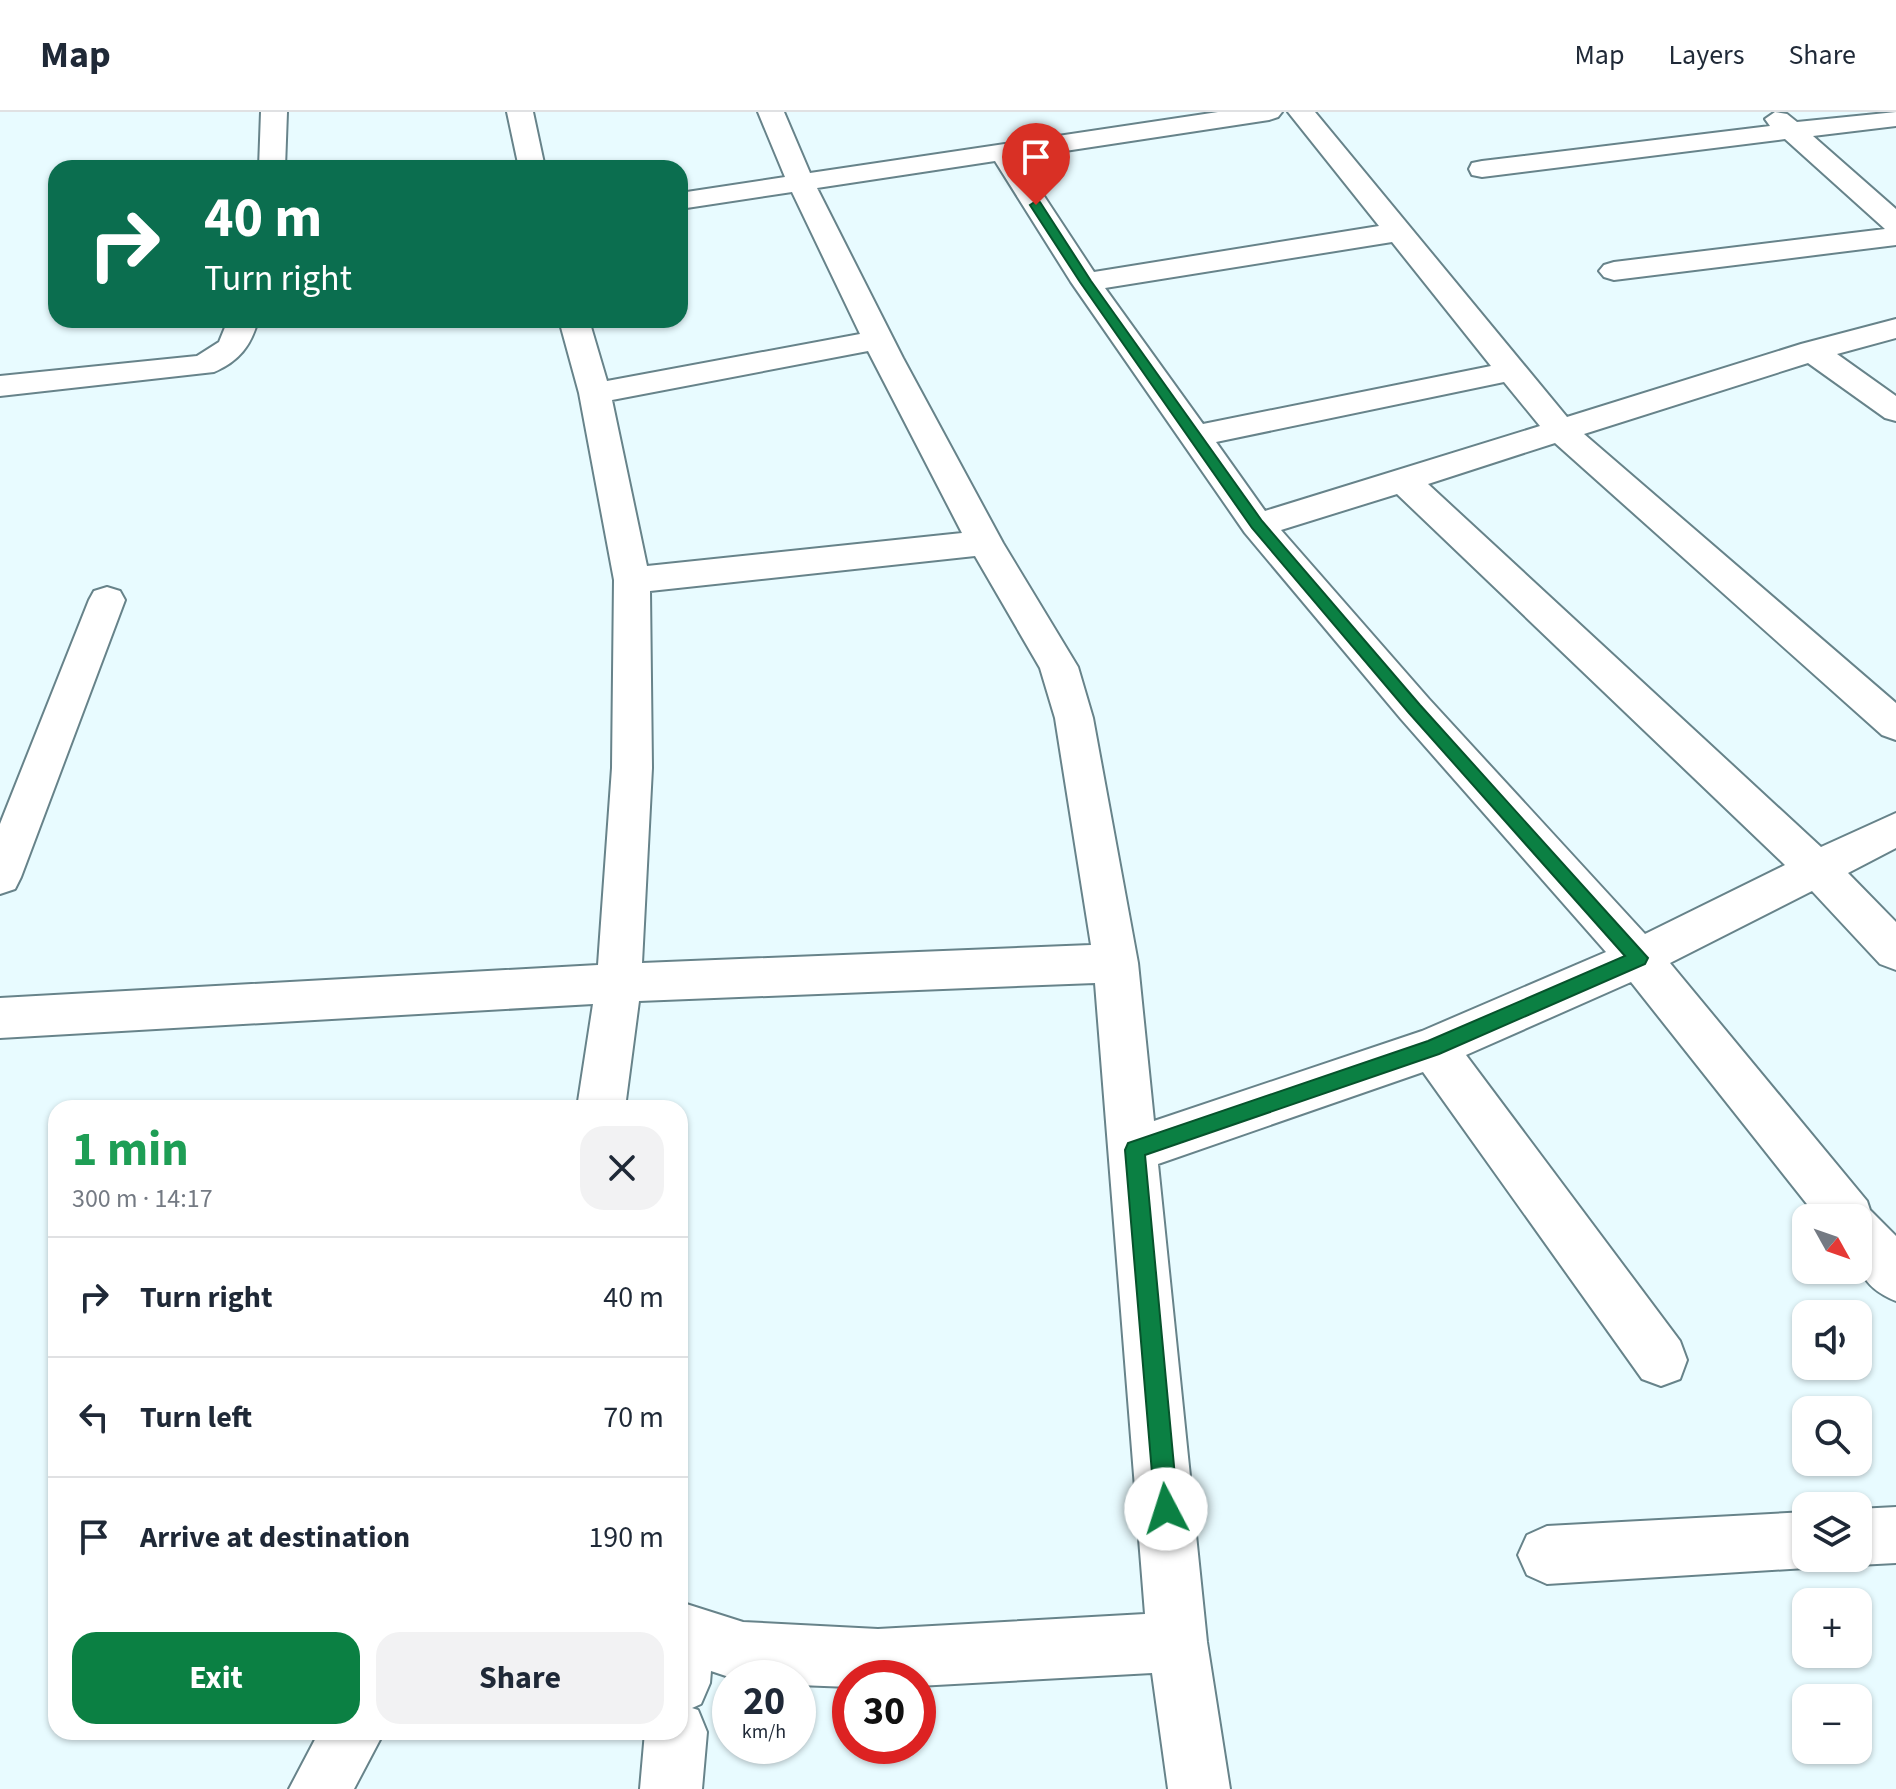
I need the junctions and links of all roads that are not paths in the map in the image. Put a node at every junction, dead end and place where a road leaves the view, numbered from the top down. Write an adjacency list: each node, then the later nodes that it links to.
1 (274, 112): 10 (street)
2 (520, 112): 11 (street)
3 (771, 112): 13 (street)
4 (1269, 112): 9 (street)
5 (1301, 112): 16 (street)
6 (1770, 112): 8 (street)
7 (1896, 118): 8 (street)
8 (1793, 131): 12 (street); 15 (street)
9 (1003, 153): 13 (street); 19 (street)
10 (272, 160)
11 (530, 160)
12 (1482, 169)
13 (801, 183): 14 (street); 23 (street)
14 (688, 200)
15 (1896, 224)
16 (1398, 232): 19 (street); 25 (street)
17 (1896, 236): 18 (street)
18 (1614, 271)
19 (1086, 282): 30 (street)
20 (241, 328): 26 (street)
21 (576, 328): 27 (street)
22 (1896, 328): 24 (street)
23 (878, 340): 27 (street); 33 (street)
24 (1812, 351): 28 (street); 29 (street)
25 (1513, 371): 29 (street); 30 (street)
26 (0, 386)
27 (595, 393): 34 (street)
28 (1896, 411)
29 (1561, 431): 31 (street); 36 (street)
30 (1196, 436): 32 (street)
31 (1405, 482): 32 (street); 38 (street)
32 (1257, 525): 41 (street)
33 (985, 543): 34 (street); 42 (street)
34 (632, 580): 43 (street)
35 (107, 600): 39 (street)
36 (1896, 725)
37 (1896, 829): 38 (street)
38 (1818, 870): 40 (street); 41 (street)
39 (0, 877)
40 (1896, 951)
41 (1639, 958): 45 (street); 48 (street)
42 (1116, 963): 43 (street); 47 (street)
43 (619, 983): 44 (street); 46 (street)
44 (0, 1018)
45 (1433, 1048): 47 (street); 51 (street)
46 (602, 1100)
47 (1135, 1150): 56 (street)
48 (1838, 1204)
49 (1872, 1246): 50 (street)
50 (1896, 1276)
51 (1661, 1360)
52 (1896, 1535): 53 (street)
53 (1872, 1536)
54 (1792, 1541): 55 (street)
55 (1547, 1555)
56 (1177, 1642): 57 (street); 62 (street)
57 (688, 1649)
58 (348, 1740): 60 (street)
59 (675, 1740): 61 (street)
60 (320, 1789)
61 (671, 1789)
62 (1199, 1789)

